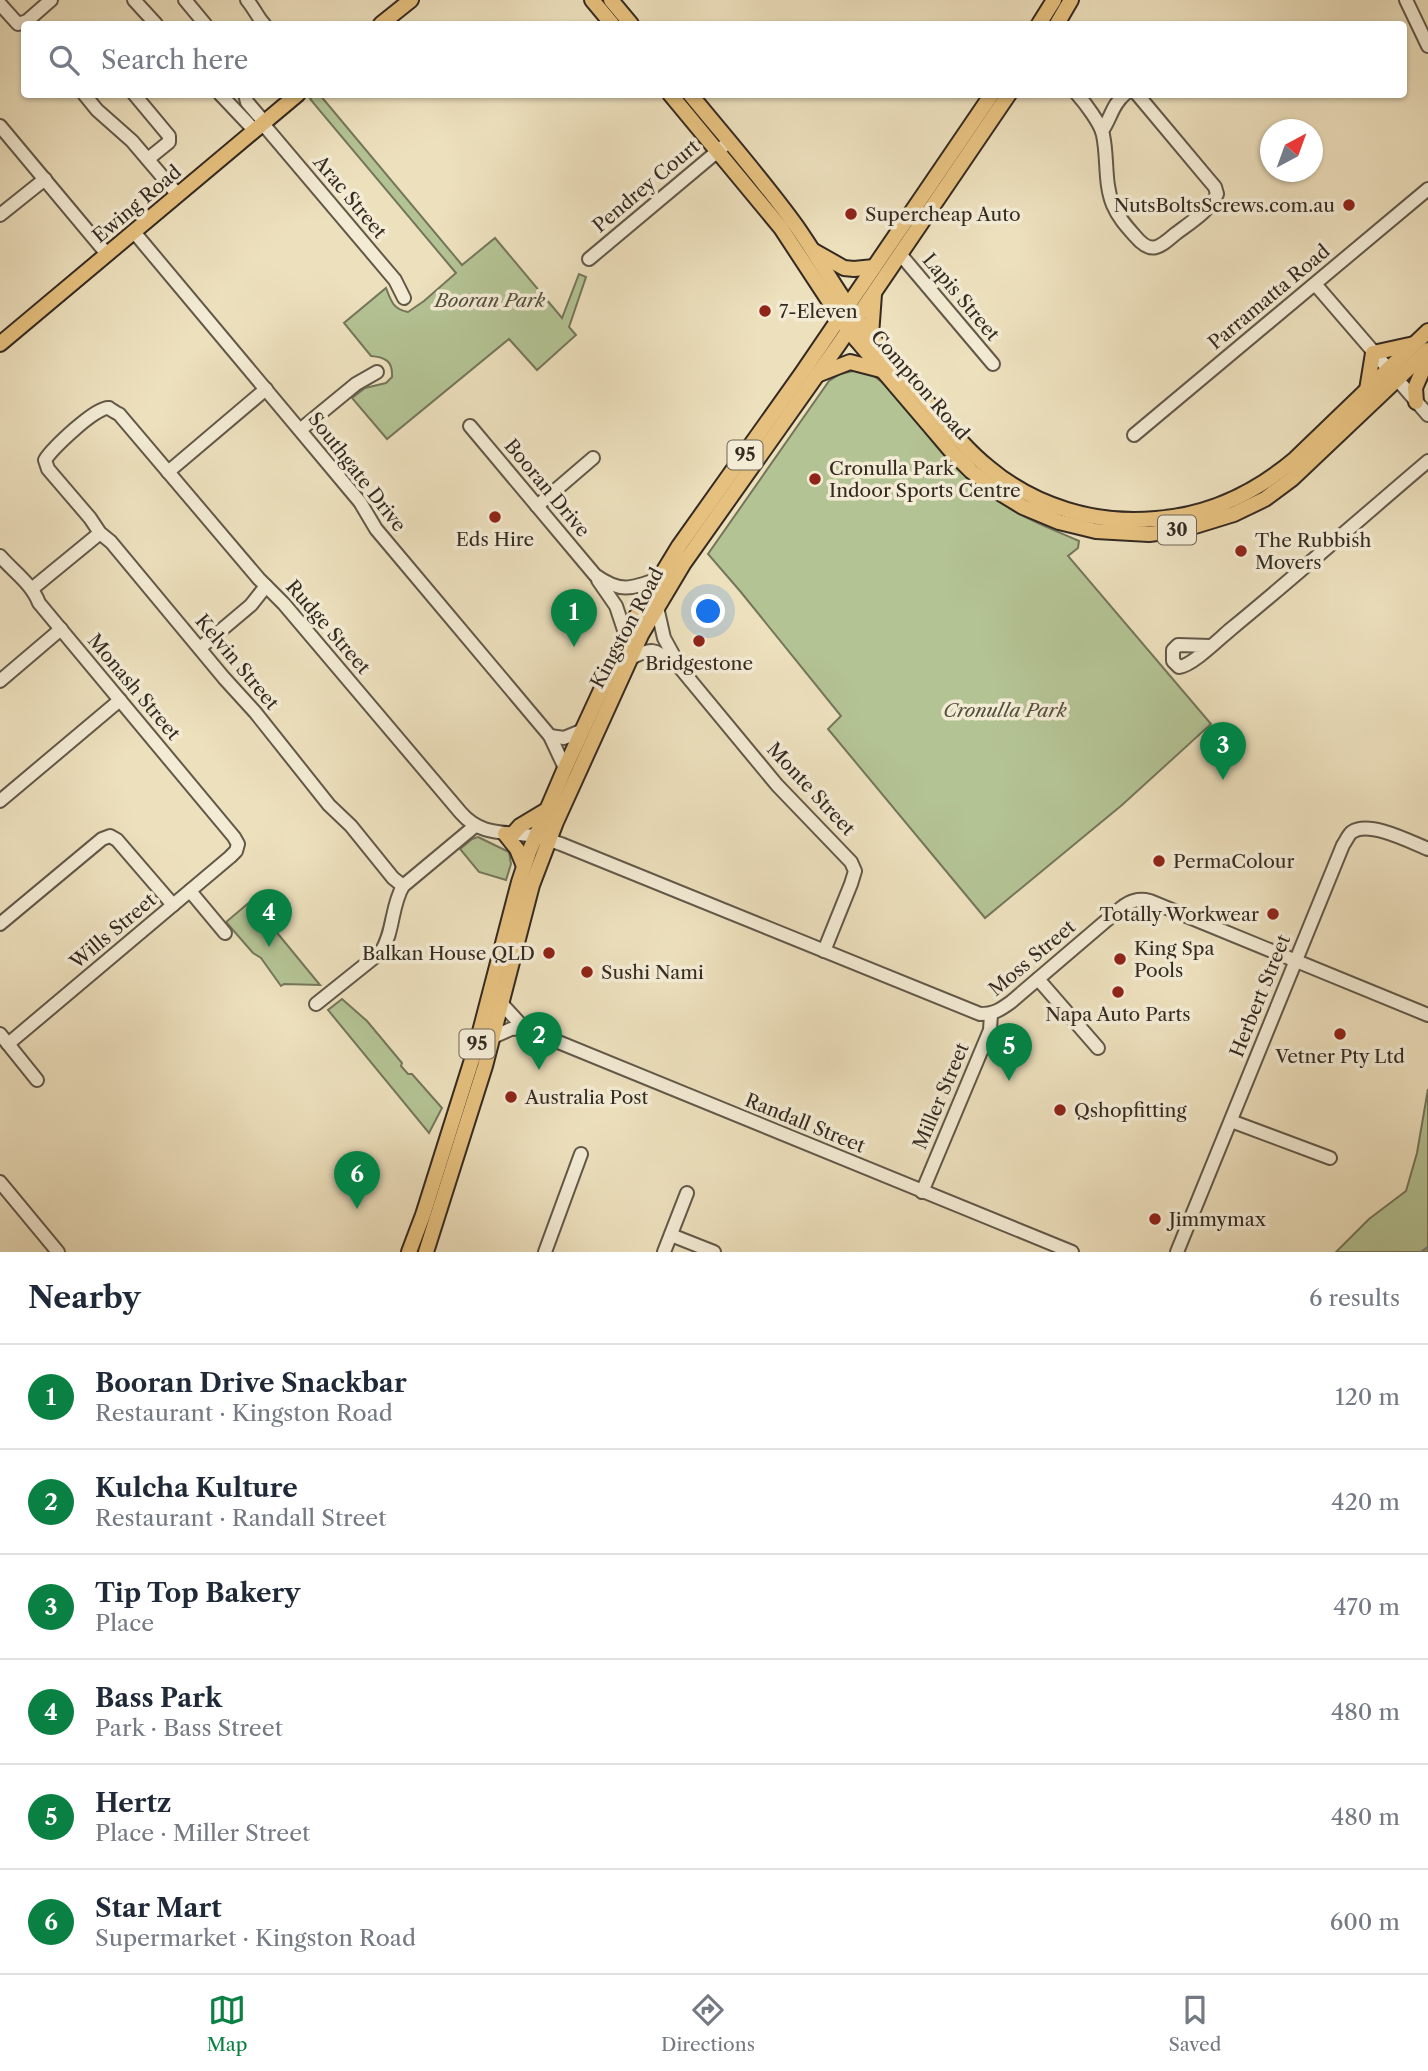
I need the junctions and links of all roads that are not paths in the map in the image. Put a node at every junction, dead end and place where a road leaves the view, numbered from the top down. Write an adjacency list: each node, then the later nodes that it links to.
1 (51, 0): 12 (street)
2 (134, 0): 13 (street)
3 (184, 0): 14 (street)
4 (247, 0): 15 (street)
5 (411, 0): 16 (main road)
6 (592, 0): 17 (main road)
7 (611, 0): 18 (main road)
8 (1054, 0): 19 (main road)
9 (1071, 0): 20 (main road)
10 (1406, 0): 22 (street)
11 (0, 4): 21 (street)
12 (30, 21)
13 (153, 21)
14 (202, 21)
15 (261, 21)
16 (386, 21)
17 (610, 21)
18 (628, 21)
19 (1041, 21)
20 (1059, 21)
21 (21, 23)
22 (1428, 46)
23 (87, 98): 41 (street)
24 (137, 98): 41 (street)
25 (225, 98): 38 (street)
26 (246, 98): 38 (street)
27 (293, 98): 38 (main road, Ewing Road)
28 (674, 98): 40 (main road, Compton Road / 30)
29 (693, 98): 40 (main road, Compton Road / 30)
30 (989, 98): 51 (main road, Kingston Road / 95)
31 (1006, 98): 49 (main road, Kingston Road / 95)
32 (1080, 98): 35 (street)
33 (1121, 98): 36 (street)
34 (1140, 98): 39 (street)
35 (1089, 108): 36 (street); 39 (street)
36 (1110, 111): 39 (street)
37 (0, 126): 42 (street)
38 (261, 126): 44 (main road, Ewing Road); 54 (street, Arac Street)
39 (1101, 131)
40 (723, 146): 47 (main road, Compton Road / 30); 50 (street, Pendrey Court); 55 (main road, Compton Road / 30)
41 (148, 159): 44 (street)
42 (45, 179): 45 (street); 48 (street)
43 (1428, 190): 52 (street, Parramatta Road)
44 (178, 195): 46 (main road, Ewing Road)
45 (0, 215)
46 (134, 232): 48 (main road, Ewing Road); 67 (street, Southgate Drive)
47 (812, 250): 51 (main road); 55 (main road, Compton Road / 30)
48 (107, 254): 58 (main road, Ewing Road)
49 (900, 254): 53 (main road, Kingston Road / 95); 62 (street, Lapis Street)
50 (589, 259)
51 (874, 267): 55 (main road, Kingston Road / 95)
52 (1315, 284): 60 (street); 74 (street, Parramatta Road)
53 (874, 293): 55 (main road, Kingston Road / 95); 57 (main road)
54 (404, 298)
55 (848, 318): 57 (main road, Compton Road / 30); 63 (main road, Compton Road / 30); 65 (main road, Kingston Road / 95); 82 (main road, Kingston Road / 95)
56 (1428, 331): 59 (main road, Compton Road / 30)
57 (871, 335): 68 (main road, Compton Road / 30)
58 (0, 344)
59 (1422, 347): 60 (main road); 66 (main road, Compton Road / 30)
60 (1373, 353): 66 (street); 68 (main road)
61 (1428, 358): 69 (main road)
62 (993, 363)
63 (881, 370): 65 (main road); 66 (main road, Compton Road / 30)
64 (377, 372): 73 (street)
65 (817, 375): 85 (main road, Kingston Road / 95)
66 (1392, 375): 68 (main road, Compton Road / 30); 69 (street)
67 (266, 390): 73 (street, Southgate Drive); 77 (street)
68 (1367, 390)
69 (1416, 402): 71 (street)
70 (110, 408): 77 (street, Rudge Street); 79 (street, Kelvin Street)
71 (1428, 415)
72 (470, 426): 78 (street, Booran Drive)
73 (300, 430): 95 (street, Southgate Drive)
74 (1134, 435)
75 (593, 458): 78 (street)
76 (1428, 461): 88 (street)
77 (168, 472): 83 (street, Rudge Street)
78 (537, 506): 81 (street, Booran Drive)
79 (100, 533): 84 (street); 89 (street, Kelvin Street)
80 (2, 563): 84 (street, Monash Street)
81 (596, 575): 82 (street, Booran Drive); 87 (street, Booran Drive)
82 (657, 579): 87 (main road, Kingston Road / 95)
83 (266, 586): 89 (street); 99 (street, Rudge Street)
84 (33, 588): 86 (street, Monash Street)
85 (657, 607): 90 (main road, Kingston Road / 95); 91 (street, Monte Street)
86 (61, 629): 92 (street); 93 (street, Monash Street)
87 (626, 636): 94 (main road, Kingston Road / 95)
88 (1210, 646)
89 (200, 648): 105 (street, Kelvin Street)
90 (631, 658): 91 (street, Monte Street); 101 (main road, Kingston Road / 95)
91 (681, 669): 110 (street, Monte Street)
92 (0, 681)
93 (120, 700): 97 (street); 102 (street, Monash Street)
94 (581, 731): 95 (street); 96 (main road, Kingston Road / 95)
95 (550, 736): 96 (street, Southgate Drive)
96 (565, 768): 98 (main road, Kingston Road / 95)
97 (0, 801)
98 (545, 811): 100 (main road); 101 (main road, Kingston Road / 95)
99 (475, 826): 100 (street); 105 (street)
100 (509, 834): 101 (street); 104 (main road)
101 (542, 838): 104 (main road, Kingston Road / 95); 110 (street, Moss Street); 113 (main road, Kingston Road / 95)
102 (238, 844): 106 (street, Wills Street)
103 (1428, 849): 111 (street, Herbert Street)
104 (524, 866): 130 (main road, Kingston Road / 95)
105 (403, 886): 114 (street)
106 (190, 891): 107 (street, Wills Street); 109 (street)
107 (173, 905): 108 (street); 119 (street, Wills Street)
108 (0, 924)
109 (225, 933)
110 (824, 951): 115 (street, Moss Street)
111 (1295, 960): 112 (street, Moss Street); 116 (street, Moss Street); 122 (street, Herbert Street)
112 (1038, 979): 115 (street, Moss Street); 120 (street)
113 (501, 1003): 117 (street, Randall Street); 118 (main road, Kingston Road / 95)
114 (316, 1004)
115 (991, 1014): 126 (street, Miller Street)
116 (1428, 1014)
117 (524, 1028): 118 (street); 126 (street, Randall Street)
118 (493, 1037): 131 (main road, Kingston Road / 95)
119 (4, 1039): 121 (street)
120 (1098, 1048)
121 (37, 1080)
122 (1231, 1121): 124 (street); 136 (street, Herbert Street)
123 (581, 1154): 132 (street)
124 (1330, 1158)
125 (0, 1182): 129 (street)
126 (922, 1192): 135 (street, Randall Street)
127 (687, 1193): 128 (street)
128 (671, 1234): 133 (street); 134 (street)
129 (58, 1252)
130 (409, 1252)
131 (426, 1252)
132 (545, 1252)
133 (664, 1252)
134 (714, 1252)
135 (1072, 1252)
136 (1177, 1252)

